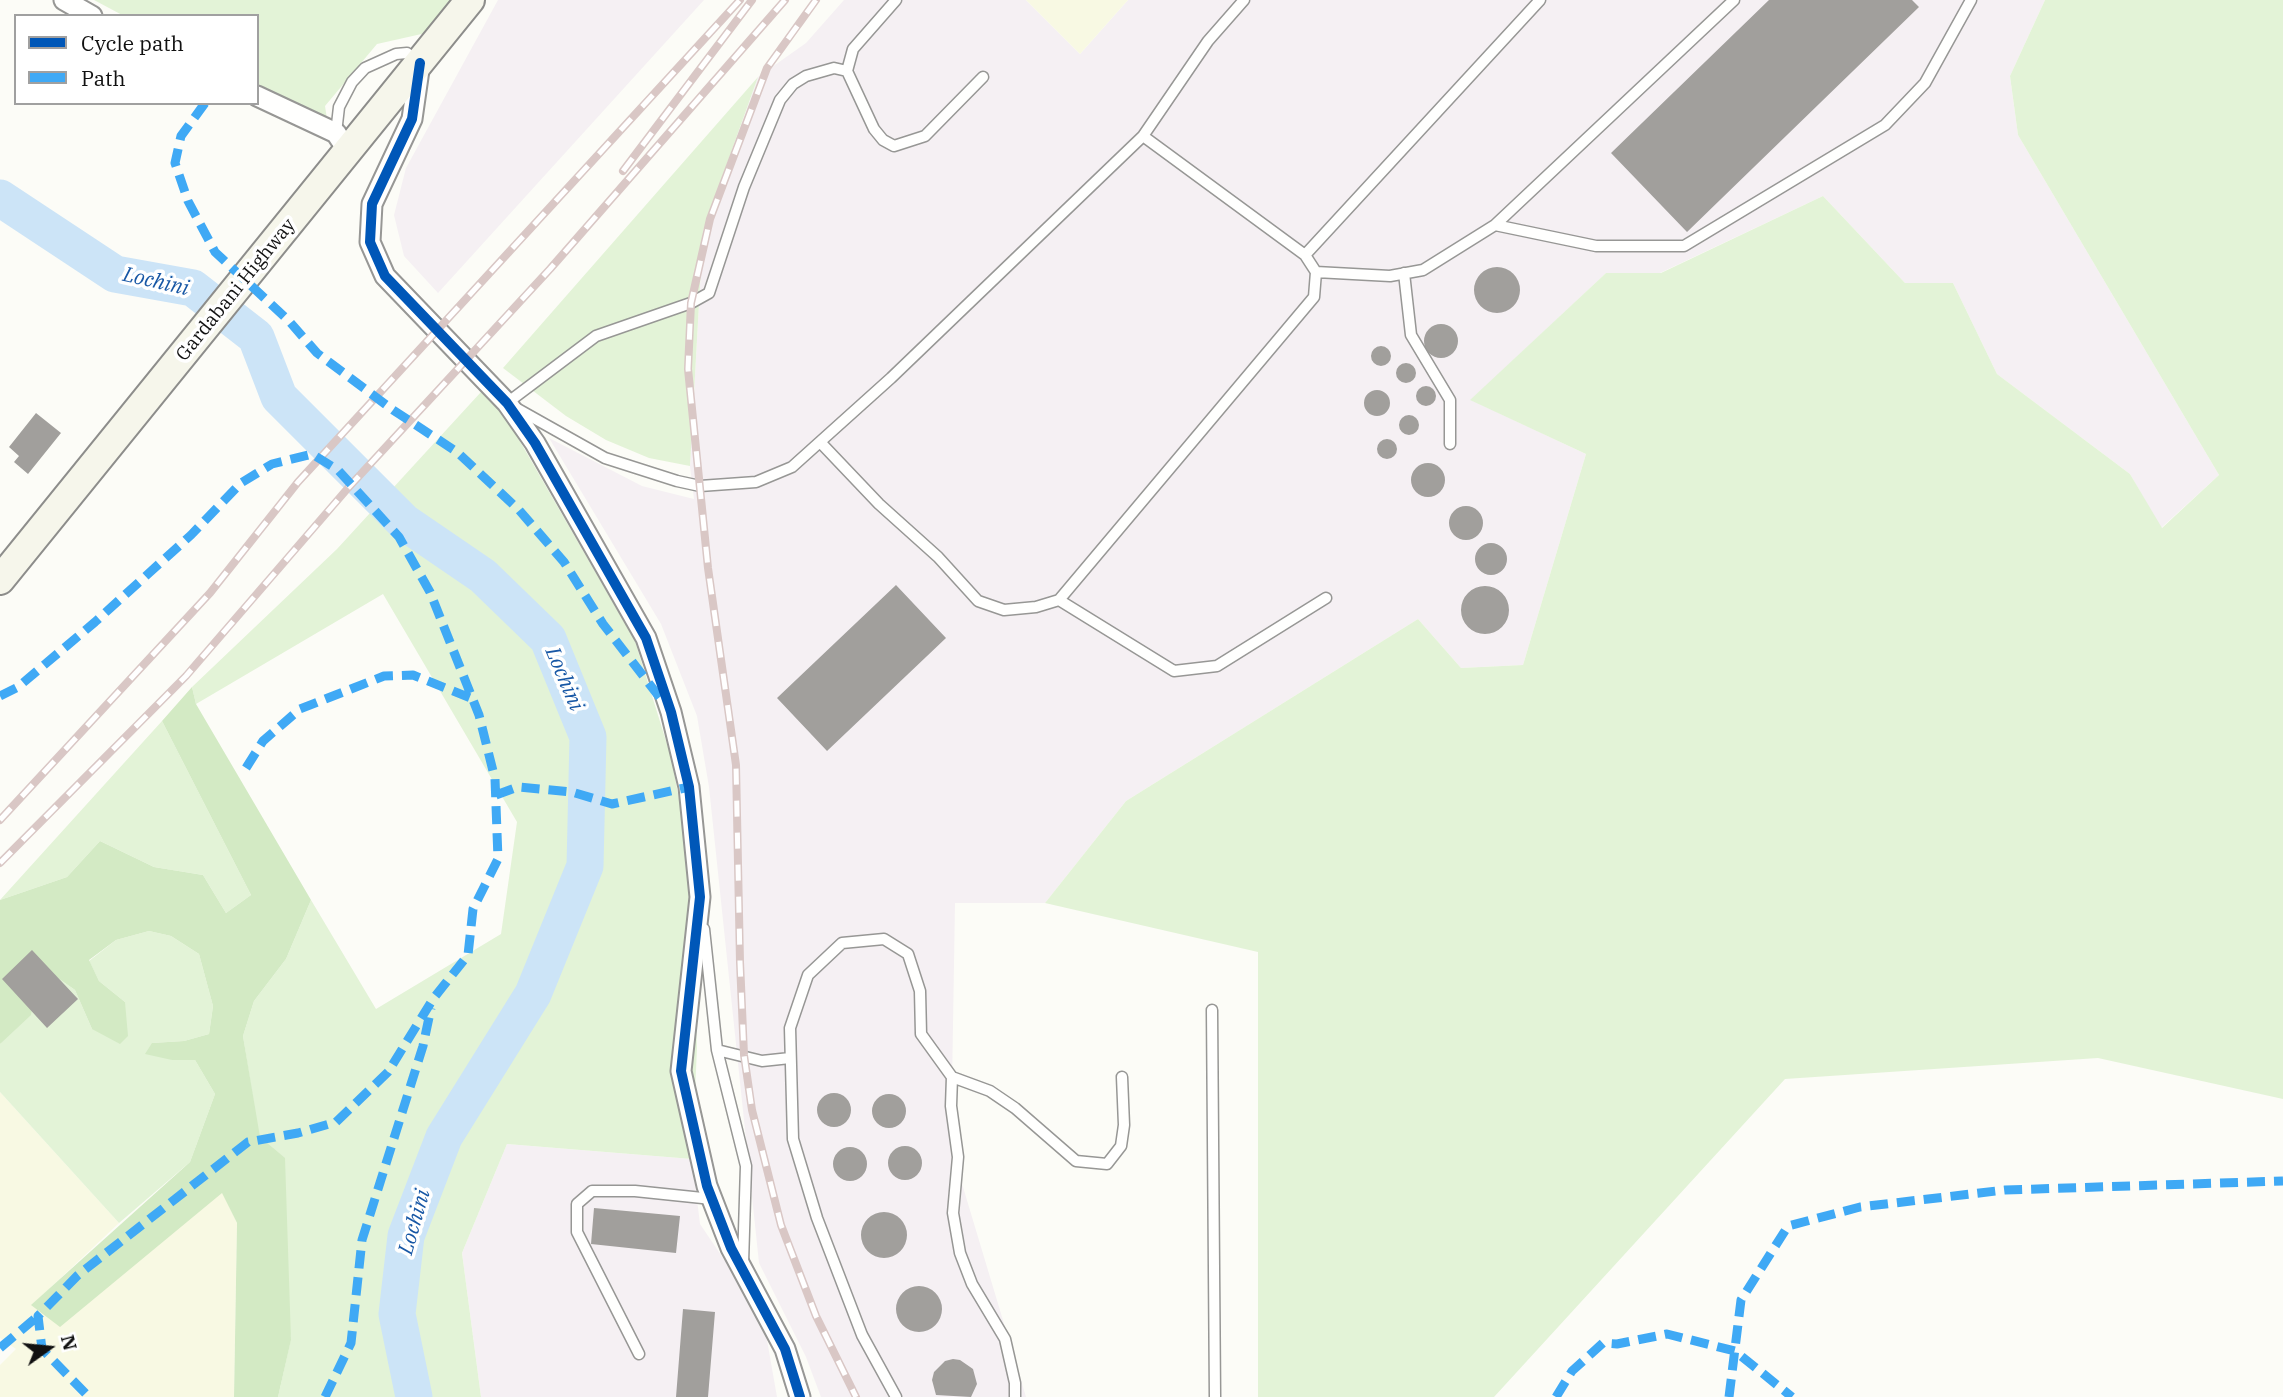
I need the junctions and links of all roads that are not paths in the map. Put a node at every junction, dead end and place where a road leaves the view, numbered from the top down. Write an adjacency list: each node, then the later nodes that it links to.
1 (64, 0): 8 (street)
2 (470, 0): 9 (main road, Gardabani Highway)
3 (896, 0): 10 (lane)
4 (1244, 0): 13 (lane)
5 (1540, 0): 16 (lane)
6 (1734, 0): 15 (lane)
7 (1972, 0): 15 (lane)
8 (88, 14)
9 (420, 63): 14 (main road, Gardabani Highway); 14 (lane); 19 (street)
10 (847, 71): 11 (lane); 19 (lane)
11 (983, 77)
12 (259, 97): 14 (street)
13 (1143, 136): 16 (lane); 20 (lane)
14 (342, 142): 22 (main road, Gardabani Highway)
15 (1495, 225): 18 (lane)
16 (1305, 255): 17 (lane)
17 (1316, 272): 18 (lane); 24 (lane)
18 (1405, 273): 21 (lane)
19 (508, 403): 20 (lane); 25 (street)
20 (820, 442): 24 (lane)
21 (1450, 444)
22 (0, 580)
23 (1326, 597): 24 (lane)
24 (1059, 600)
25 (700, 897): 27 (lane); 31 (street)
26 (1212, 1010): 37 (lane)
27 (717, 1050): 28 (lane); 32 (lane)
28 (790, 1058): 29 (lane); 35 (lane)
29 (952, 1077): 30 (lane); 36 (lane)
30 (1122, 1077)
31 (713, 1199): 32 (street); 33 (lane)
32 (743, 1271): 34 (street)
33 (639, 1353)
34 (800, 1397)
35 (896, 1397)
36 (1015, 1397)
37 (1215, 1397)

